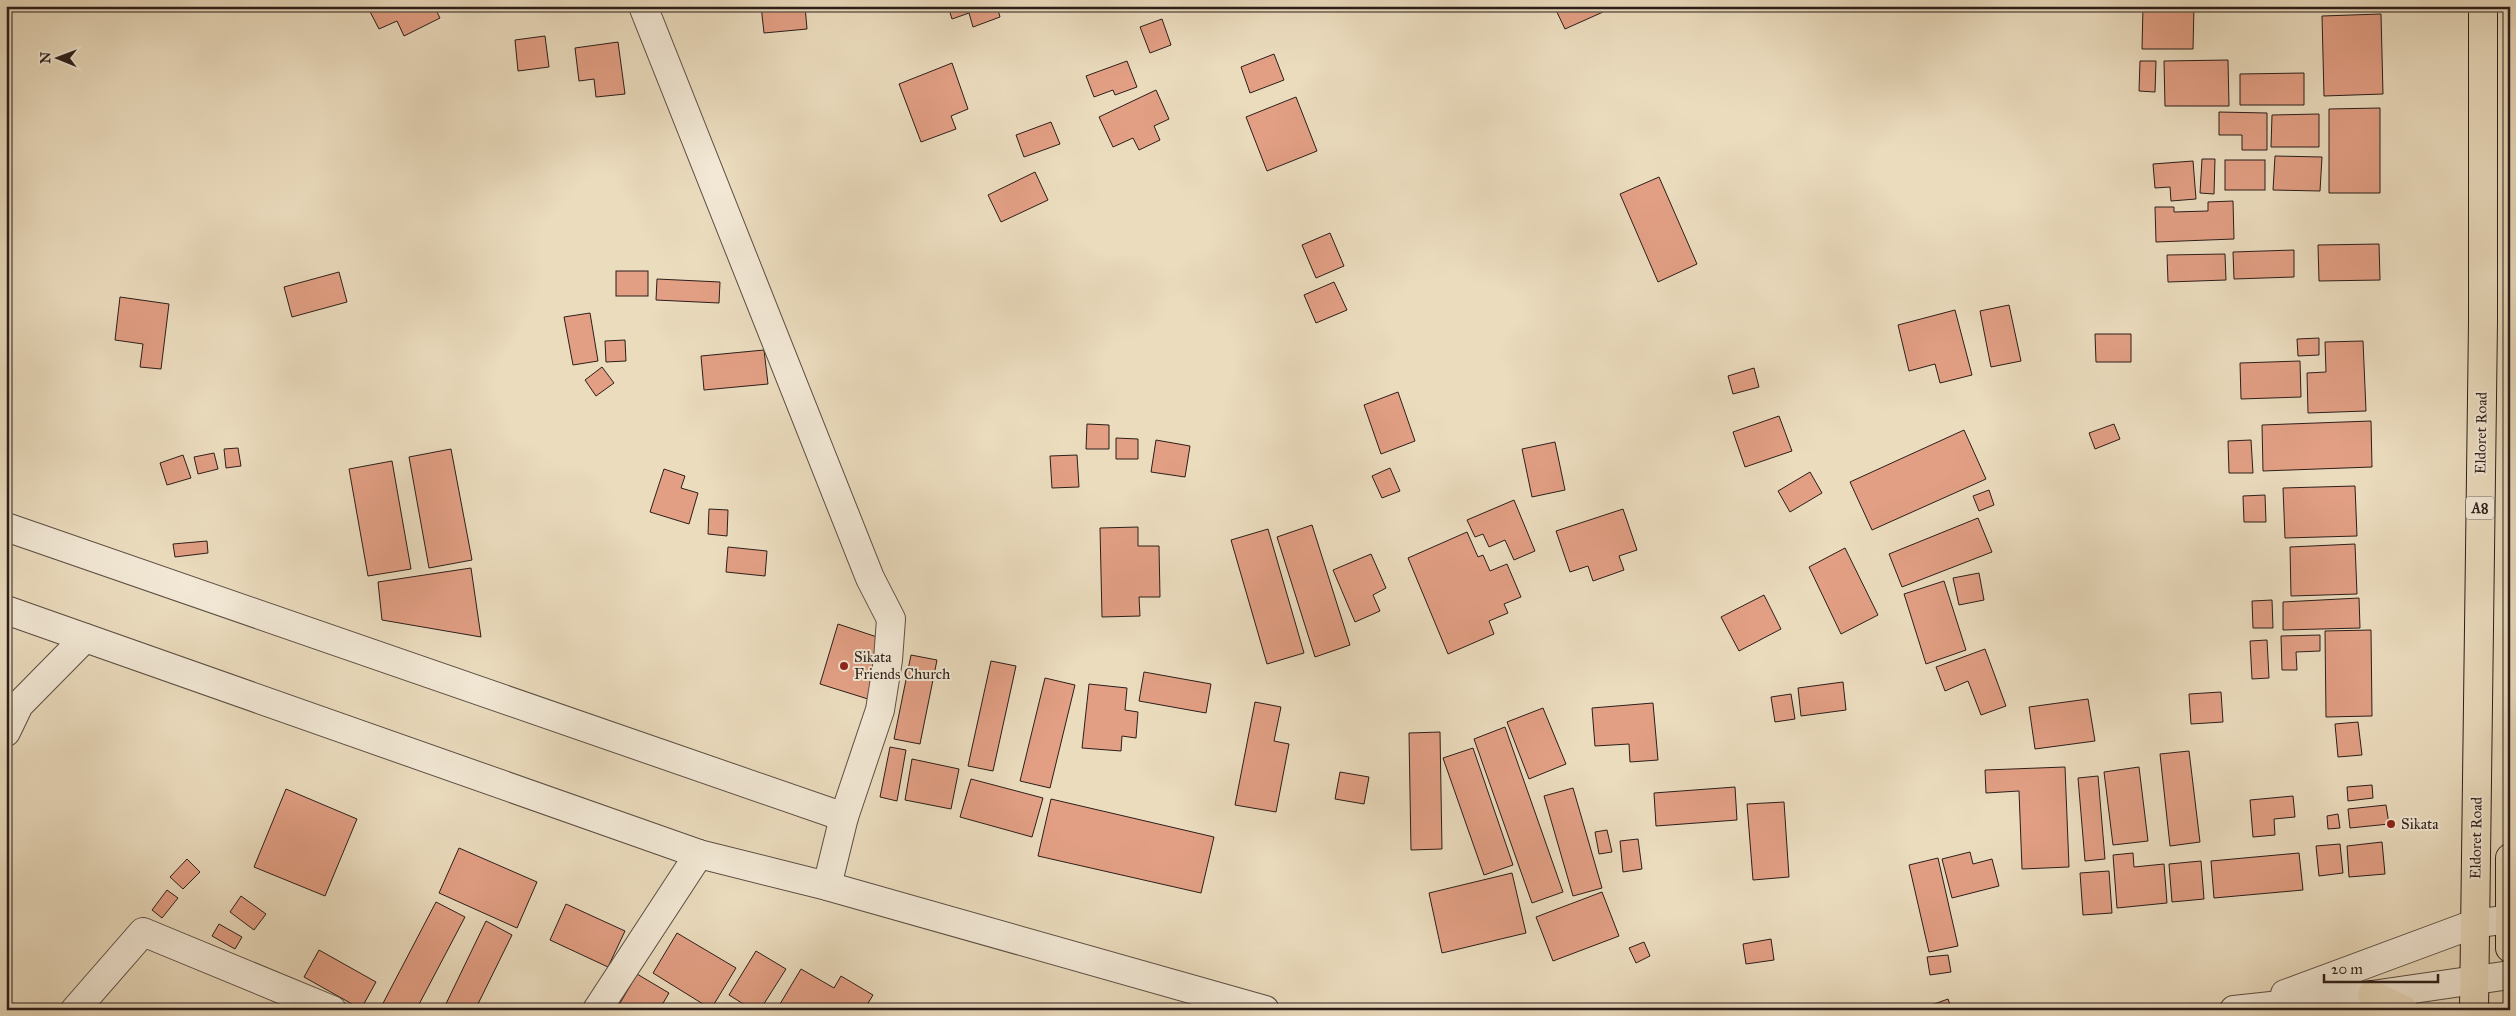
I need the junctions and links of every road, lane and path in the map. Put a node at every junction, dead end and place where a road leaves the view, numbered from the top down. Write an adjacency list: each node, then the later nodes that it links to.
1 (643, 6): 7 (street)
2 (2483, 6): 12 (highway, Eldoret Road / A8)
3 (6, 527): 7 (street)
4 (6, 610): 5 (street)
5 (85, 638): 6 (street); 8 (street)
6 (6, 732)
7 (844, 817): 10 (street)
8 (699, 854): 10 (street); 20 (street)
9 (2510, 858): 11 (highway)
10 (827, 886): 21 (street)
11 (2509, 919): 12 (street); 13 (highway)
12 (2474, 924): 15 (highway, Eldoret Road / A8); 17 (street)
13 (2510, 948)
14 (2510, 975): 15 (street)
15 (2474, 980): 16 (street); 23 (highway, Eldoret Road / A8)
16 (2372, 996): 17 (street); 22 (highway)
17 (2241, 1008)
18 (75, 1010): 19 (street)
19 (332, 1010)
20 (598, 1010)
21 (1265, 1010)
22 (2404, 1010)
23 (2474, 1010)

